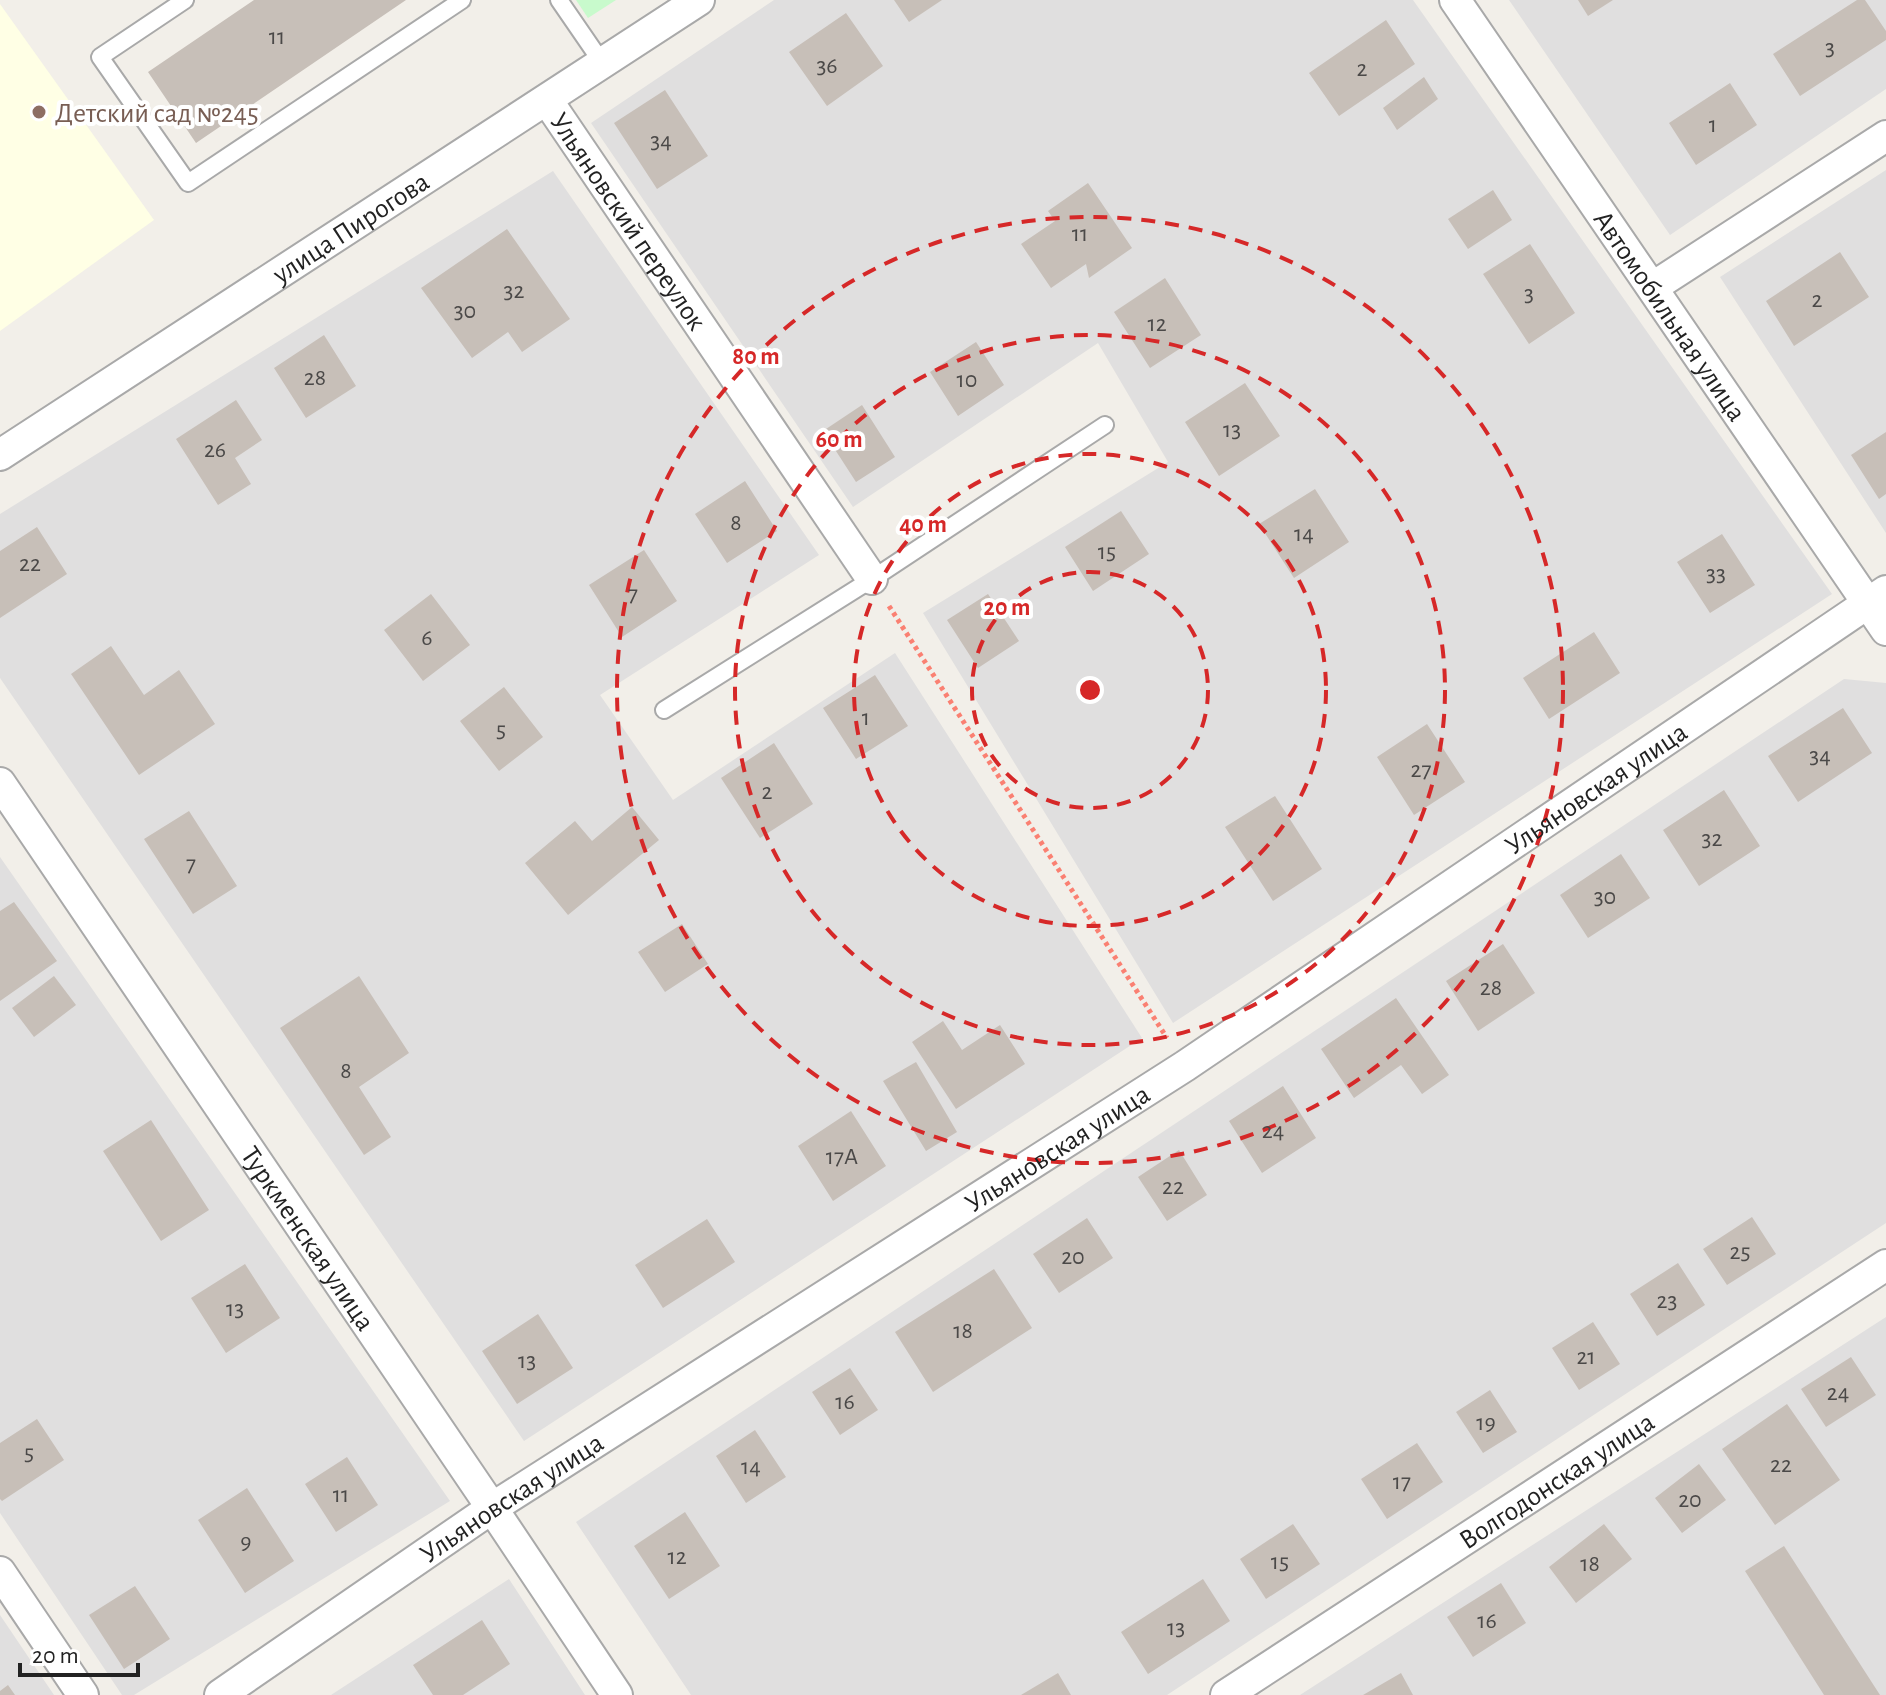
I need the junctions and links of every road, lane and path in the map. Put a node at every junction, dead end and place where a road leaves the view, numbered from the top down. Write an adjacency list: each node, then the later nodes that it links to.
1 (185, 0): 2 (lane)
2 (462, 0)
3 (559, 0): 6 (lane)
4 (699, 0): 6 (street, улица Пирогова)
5 (1455, 0): 9 (street, Автомобильная улица)
6 (603, 64): 7 (street, улица Пирогова)
7 (547, 100): 11 (street, улица Пирогова); 12 (street, Ульяновский переулок)
8 (1886, 136): 9 (street)
9 (1653, 287): 13 (street, Автомобильная улица)
10 (1105, 425): 12 (lane)
11 (0, 455)
12 (872, 579): 15 (lane); 17 (path)
13 (1877, 597): 14 (street, Автомобильная улица); 17 (street, Ульяновская улица)
14 (1886, 630)
15 (664, 710)
16 (0, 783): 19 (street, Туркменская улица)
17 (1185, 1066): 19 (street, Ульяновская улица)
18 (1886, 1265): 24 (street, Волгодонская улица)
19 (492, 1508): 22 (street, Ульяновская улица); 23 (street, Туркменская улица)
20 (0, 1572): 21 (street)
21 (83, 1695)
22 (220, 1695)
23 (617, 1695)
24 (1226, 1695)

